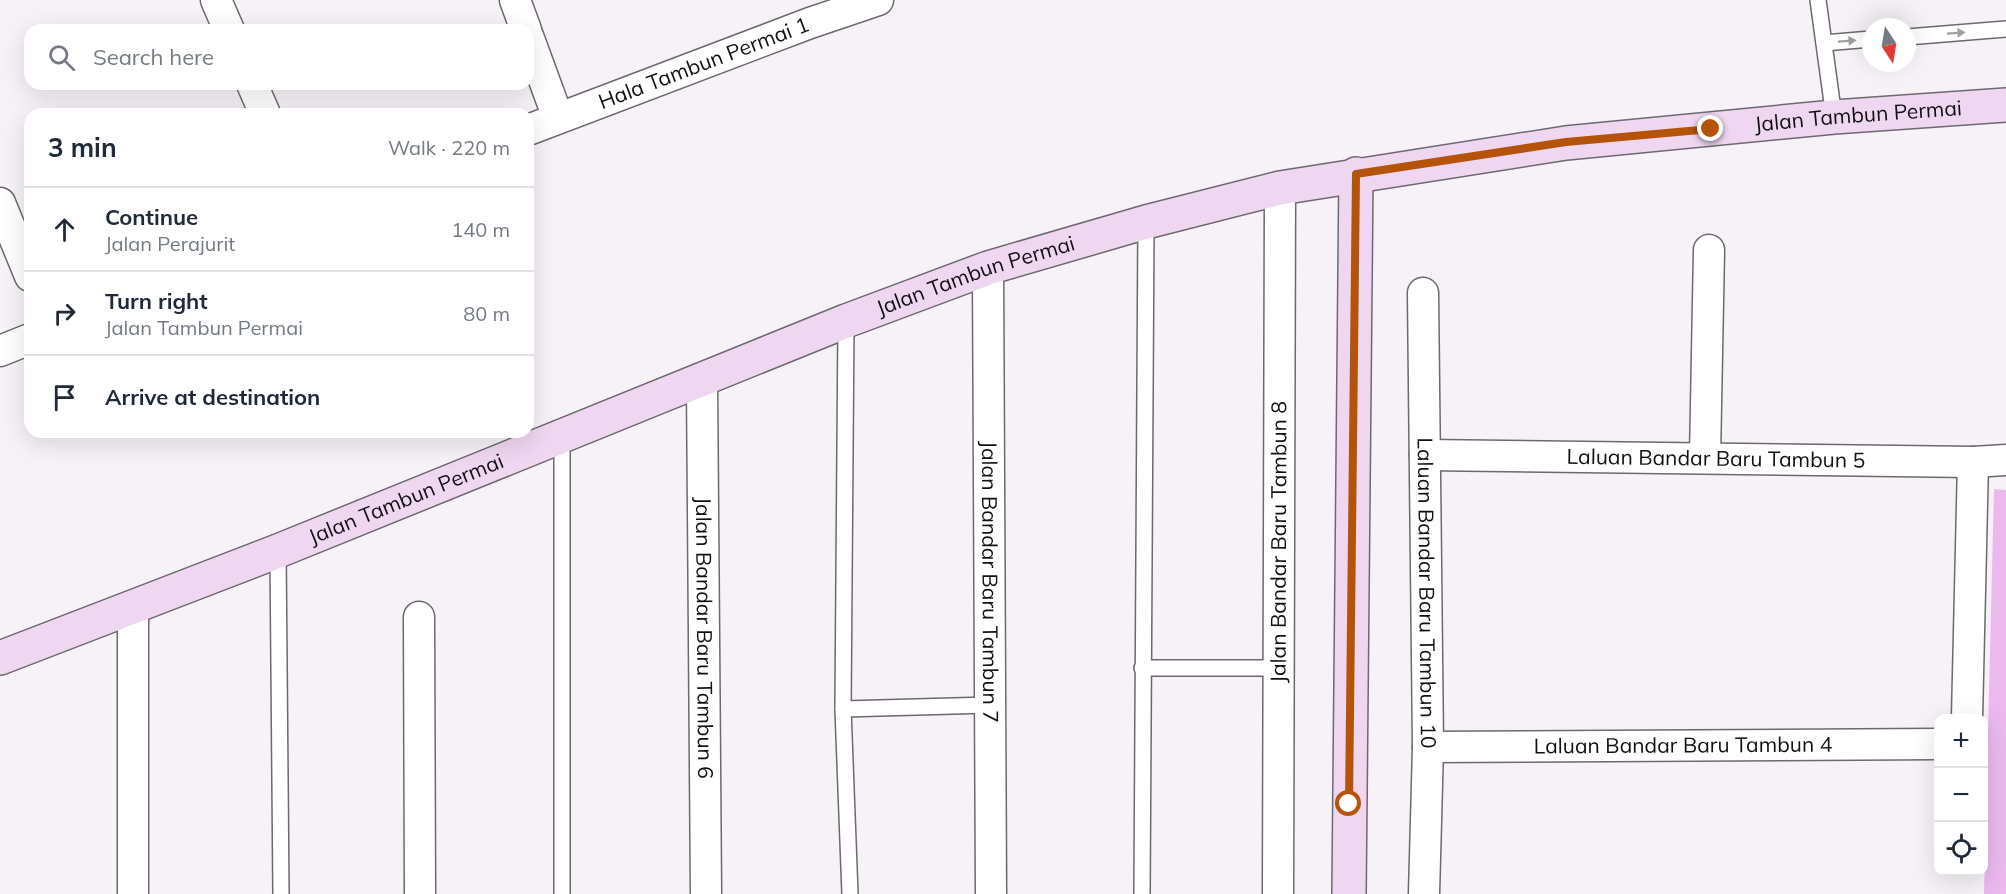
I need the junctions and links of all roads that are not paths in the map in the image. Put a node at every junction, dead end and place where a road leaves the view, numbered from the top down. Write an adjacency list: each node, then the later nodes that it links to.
1 (216, 0): 6 (street)
2 (515, 0): 7 (street)
3 (878, 0): 5 (street, Hala Tambun Permai 1)
4 (1818, 0): 11 (lane)
5 (806, 11): 17 (street, Hala Tambun Permai 1)
6 (226, 24)
7 (524, 24)
8 (2006, 29): 9 (lane, one-way to 8)
9 (1916, 36)
10 (1862, 40): 11 (lane, one-way to 10)
11 (1824, 43): 16 (lane)
12 (534, 52): 17 (street)
13 (255, 90): 15 (street)
14 (2006, 105): 16 (street, Jalan Tambun Permai)
15 (262, 108)
16 (1834, 117): 19 (street, Jalan Tambun Permai)
17 (558, 118): 18 (street, Hala Tambun Permai 1)
18 (534, 128)
19 (1356, 174): 20 (street, Jalan Tambun Permai); 56 (street)
20 (1280, 188): 22 (street, Jalan Tambun Permai); 41 (street, Jalan Bandar Baru Tambun 8)
21 (0, 203): 24 (street)
22 (1146, 222): 25 (street, Jalan Tambun Permai); 40 (lane)
23 (1709, 250): 33 (street)
24 (24, 261)
25 (988, 268): 27 (street, Jalan Tambun Permai); 42 (street, Jalan Bandar Baru Tambun 7)
26 (1423, 293): 32 (street, Laluan Bandar Baru Tambun 10)
27 (846, 321): 30 (street, Jalan Tambun Permai); 43 (lane)
28 (24, 341): 29 (street)
29 (0, 351)
30 (702, 382): 31 (street, Jalan Tambun Permai); 51 (street, Jalan Bandar Baru Tambun 6)
31 (562, 436): 36 (street, Jalan Tambun Permai); 50 (lane)
32 (1425, 455): 33 (street, Laluan Bandar Baru Tambun 5); 46 (street, Laluan Bandar Baru Tambun 10)
33 (1705, 457): 35 (street, Laluan Bandar Baru Tambun 5)
34 (2006, 460): 35 (street, Laluan Bandar Baru Tambun 5)
35 (1974, 462): 44 (street)
36 (278, 551): 37 (street, Jalan Tambun Permai); 48 (lane)
37 (133, 608): 39 (street, Jalan Tambun Permai); 47 (street)
38 (419, 617): 49 (street)
39 (0, 658)
40 (1142, 668): 41 (lane); 54 (lane)
41 (1278, 669): 55 (street, Jalan Bandar Baru Tambun 8)
42 (990, 705): 43 (lane); 53 (street, Jalan Bandar Baru Tambun 7)
43 (843, 709): 52 (lane)
44 (1967, 714)
45 (1934, 744): 46 (street, Laluan Bandar Baru Tambun 4)
46 (1428, 747): 57 (street, Laluan Bandar Baru Tambun 10)
47 (133, 894)
48 (281, 894)
49 (420, 894)
50 (562, 894)
51 (706, 894)
52 (850, 894)
53 (991, 894)
54 (1142, 894)
55 (1278, 894)
56 (1349, 894)
57 (1424, 894)

